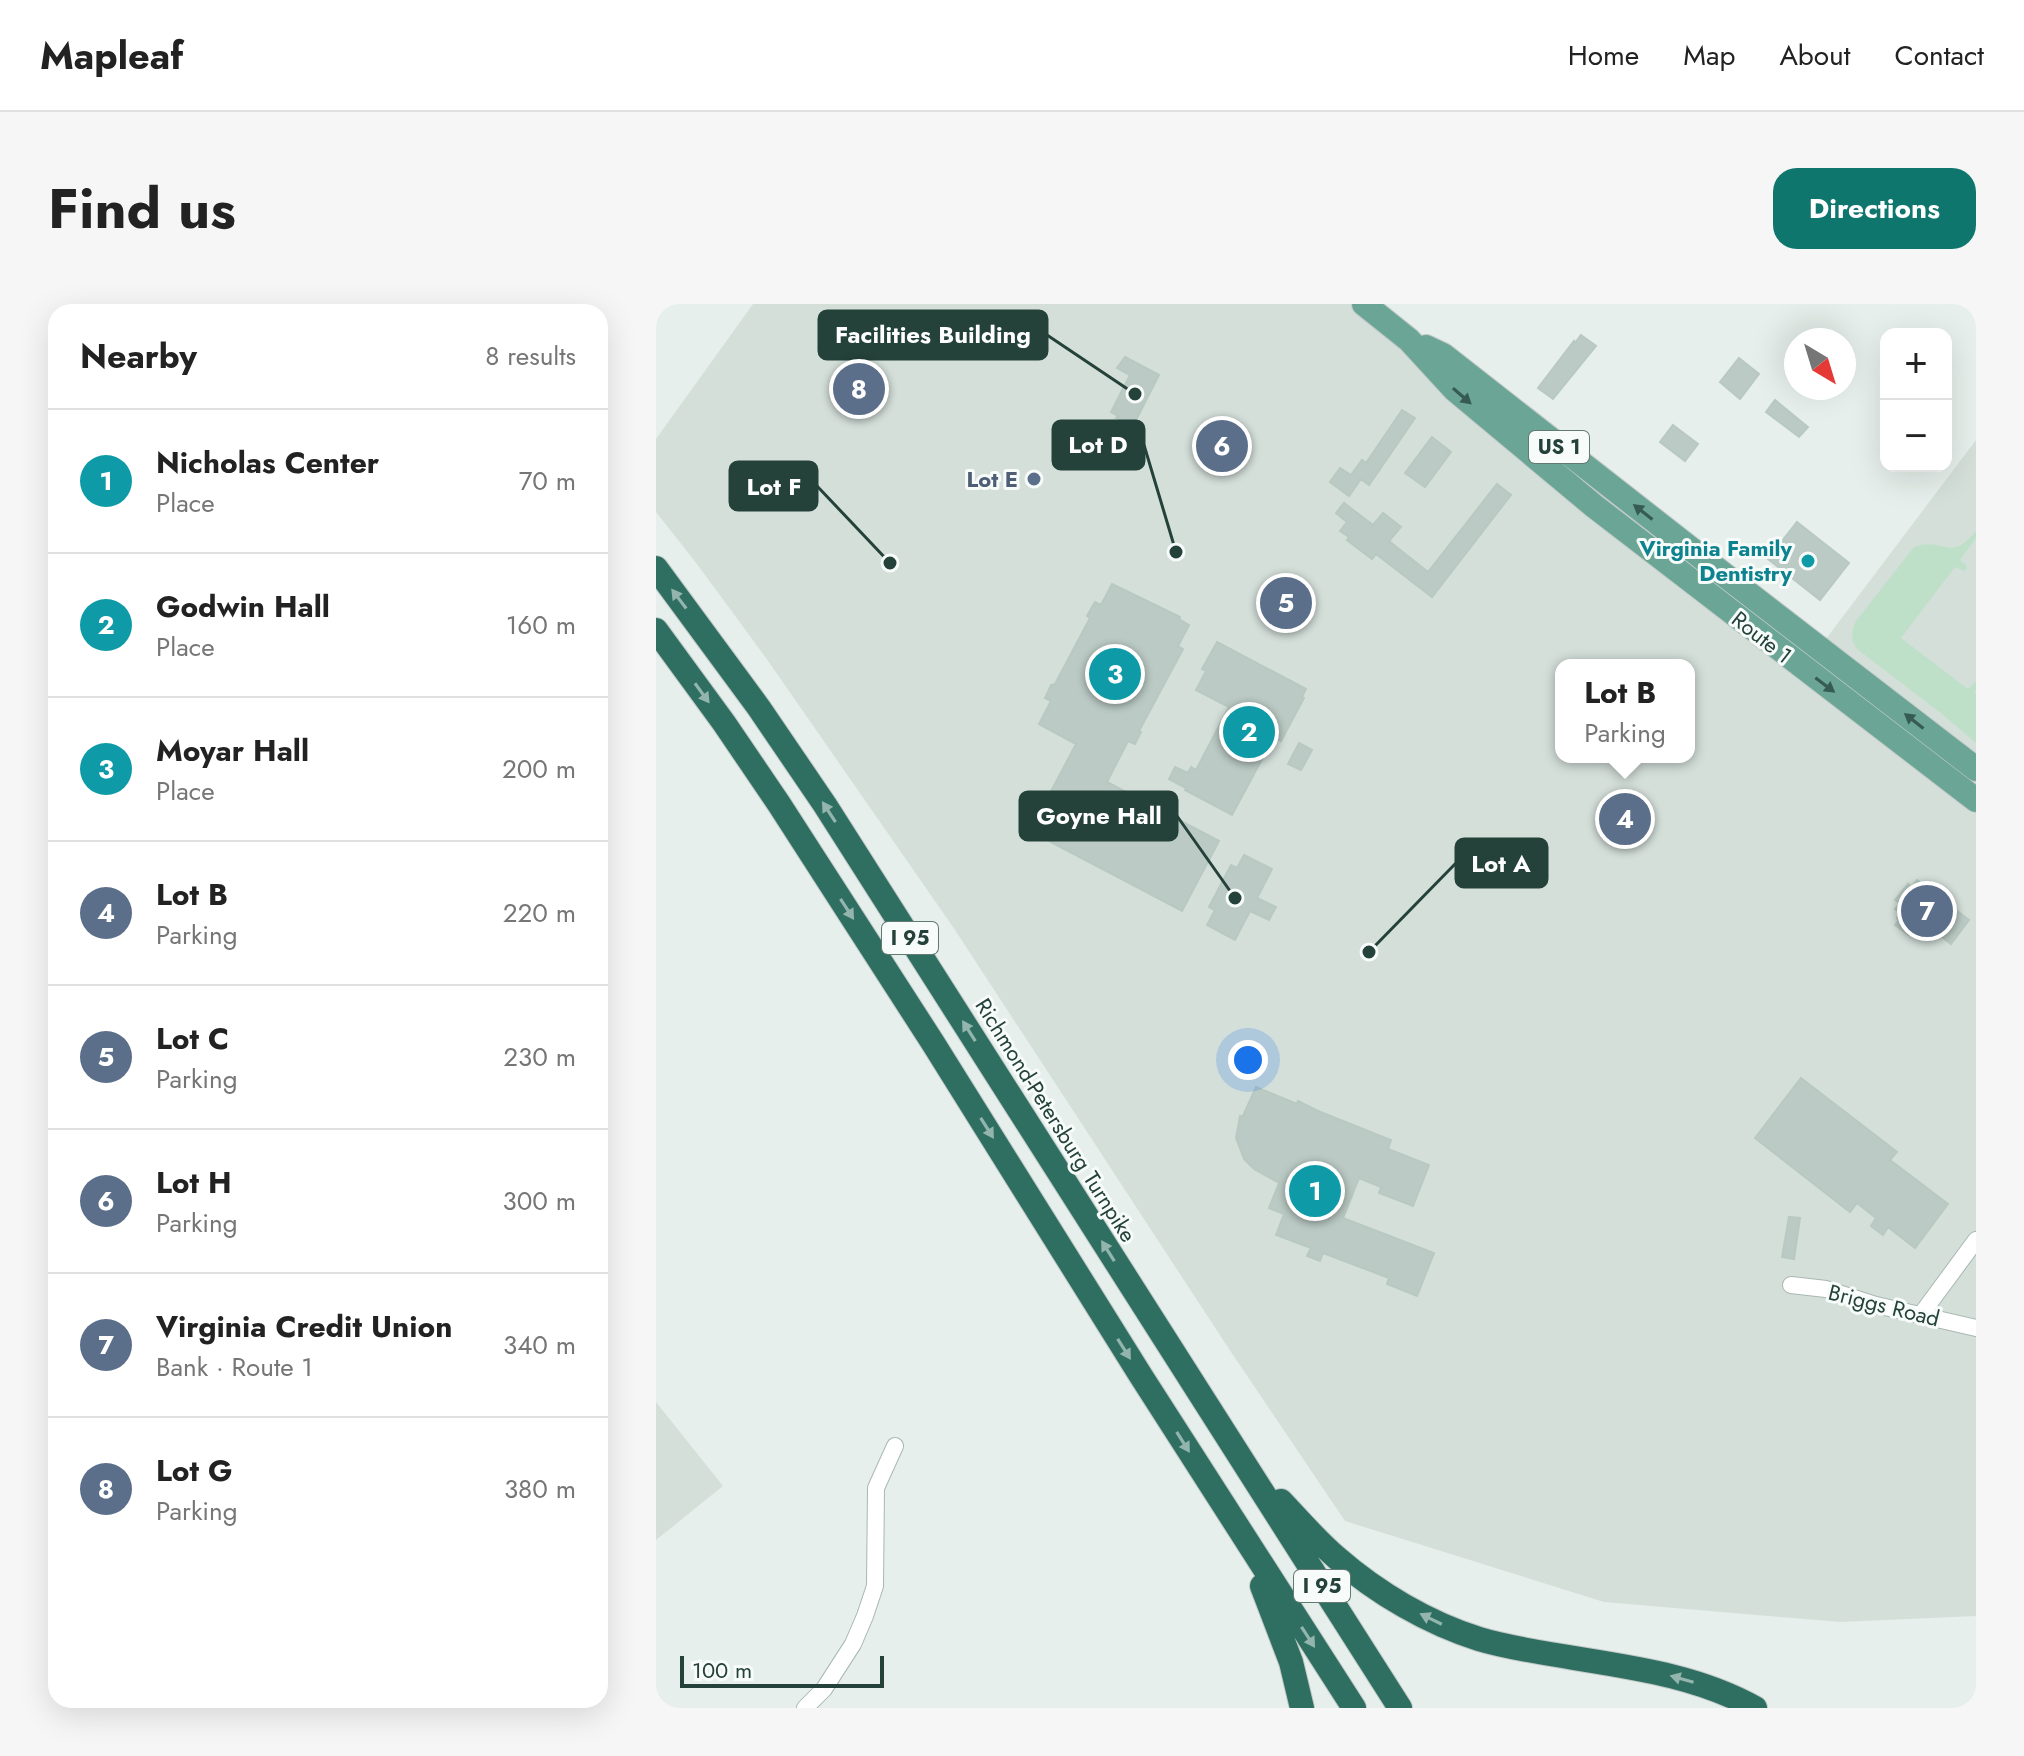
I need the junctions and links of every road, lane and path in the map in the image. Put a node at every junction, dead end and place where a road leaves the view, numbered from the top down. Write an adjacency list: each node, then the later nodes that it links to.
1 (1364, 304): 2 (main road, Route 1 / US 1)
2 (1409, 340): 5 (main road, Route 1 / US 1, one-way to 2); 6 (main road, Route 1 / US 1, one-way to 6)
3 (656, 568): 12 (highway, Richmond-Petersburg Turnpike / I 95, one-way to 3)
4 (656, 630): 13 (highway, I 95, one-way to 13)
5 (1976, 769)
6 (1976, 800)
7 (1976, 1240): 9 (street)
8 (1791, 1285): 9 (street, Briggs Road)
9 (1920, 1316): 10 (street, Briggs Road)
10 (1976, 1328)
11 (895, 1446): 14 (street)
12 (1244, 1464): 17 (highway, Richmond-Petersburg Turnpike / I 95); 18 (highway, one-way to 12)
13 (1236, 1525): 15 (highway); 16 (highway, I 95, one-way to 16)
14 (805, 1708)
15 (1302, 1708)
16 (1354, 1708)
17 (1400, 1708)
18 (1755, 1708)

